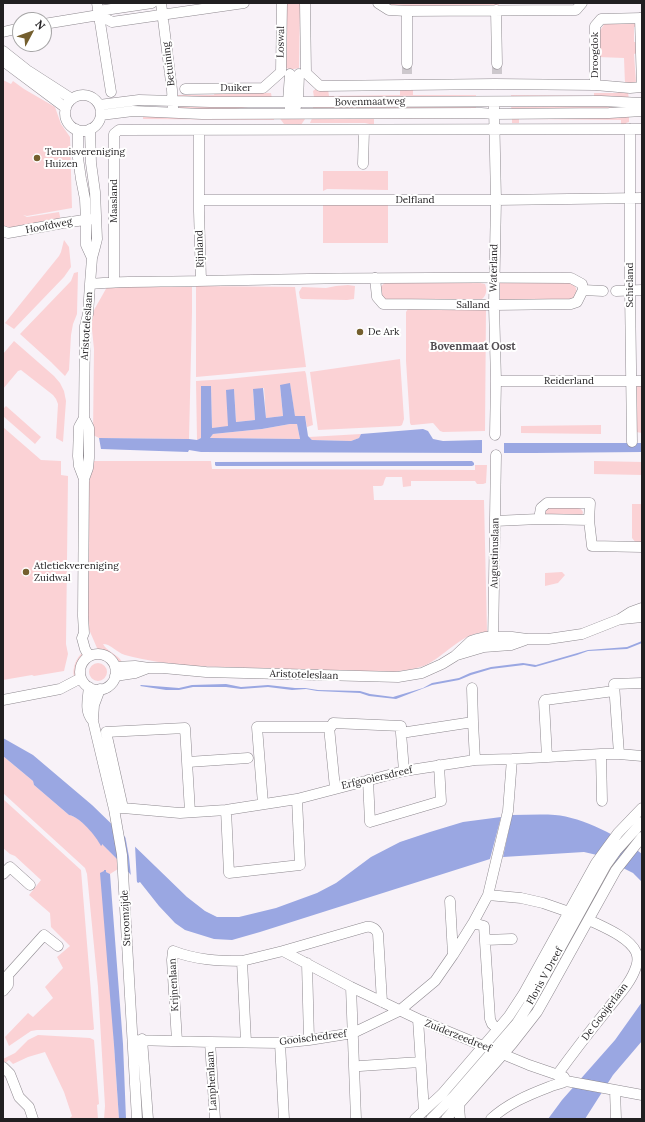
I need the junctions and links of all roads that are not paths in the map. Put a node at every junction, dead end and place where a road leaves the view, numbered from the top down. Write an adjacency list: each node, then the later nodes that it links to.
1 (152, 3): 8 (street)
2 (161, 3): 11 (street, Betuining)
3 (244, 3): 11 (street)
4 (282, 3): 19 (street, Loswal)
5 (305, 3): 19 (street, Loswal)
6 (378, 3): 10 (street)
7 (582, 3): 9 (street)
8 (98, 10): 11 (street); 13 (street); 25 (street)
9 (496, 10): 10 (street); 17 (street)
10 (407, 11): 16 (street)
11 (163, 15): 27 (street, Betuining)
12 (641, 18): 21 (street, Droogdok); 22 (street, Droogdok)
13 (52, 22)
14 (3, 51): 30 (street)
15 (3, 61): 30 (street)
16 (407, 64)
17 (497, 64)
18 (3, 69): 20 (street)
19 (294, 74): 21 (street, Bovenmaatweg); 24 (street, Duiker); 28 (street, Loswal); 29 (street, Loswal)
20 (17, 79)
21 (595, 85): 23 (street, Bovenmaatweg)
22 (642, 87): 23 (street, Droogdok)
23 (630, 88)
24 (185, 89)
25 (111, 92)
26 (494, 101): 29 (street, Bovenmaatweg); 31 (street, Bovenmaatweg); 36 (street, Waterland)
27 (173, 102): 28 (street, Bovenmaatweg); 32 (street, Bovenmaatweg); 34 (street, Betuining)
28 (288, 102): 29 (street, Bovenmaatweg); 35 (street, Loswal)
29 (298, 102): 35 (street, Loswal)
30 (69, 103): 32 (street); 37 (street)
31 (642, 103)
32 (100, 110): 34 (street, Bovenmaatweg); 38 (street)
33 (642, 111): 36 (street, Bovenmaatweg)
34 (173, 113): 35 (street, Bovenmaatweg)
35 (292, 113): 36 (street, Bovenmaatweg)
36 (494, 114): 43 (street, Waterland)
37 (76, 129): 38 (street); 49 (street, Aristoteleslaan)
38 (90, 129): 49 (street, Aristoteleslaan)
39 (630, 129): 40 (street); 43 (street); 45 (street, Schieland)
40 (642, 129)
41 (199, 130): 42 (street); 47 (street, Rijnland); 54 (street, Maasland)
42 (364, 130): 43 (street); 44 (street)
43 (494, 130): 48 (street, Waterland)
44 (363, 164)
45 (630, 198): 46 (street, Delfland); 48 (street, Delfland); 57 (street, Schieland)
46 (642, 198)
47 (200, 200): 48 (street, Delfland); 53 (street, Rijnland)
48 (496, 200): 52 (street, Waterland)
49 (91, 219): 50 (street, Hoofdweg); 55 (street, Aristoteleslaan)
50 (3, 231)
51 (375, 278): 52 (street); 53 (street); 61 (street, Salland)
52 (494, 278): 56 (street); 61 (street, Waterland)
53 (201, 281): 54 (street, Rijnland)
54 (114, 282): 55 (street, Rijnland)
55 (90, 284): 75 (street, Aristoteleslaan)
56 (583, 290): 59 (street); 61 (street, Salland)
57 (630, 290): 58 (street); 60 (street); 63 (street, Schieland)
58 (642, 290)
59 (603, 291)
60 (616, 291)
61 (494, 305): 62 (street, Waterland)
62 (496, 381): 63 (street, Reiderland); 65 (street, Waterland)
63 (631, 381): 64 (street, Reiderland); 66 (street, Schieland)
64 (642, 381)
65 (495, 435)
66 (632, 442)
67 (496, 457): 70 (street, Augustinuslaan)
68 (539, 519): 69 (street); 69 (street); 70 (street)
69 (590, 520): 71 (street)
70 (495, 521): 76 (street, Augustinuslaan)
71 (642, 546)
72 (642, 608): 74 (street, Aristoteleslaan)
73 (642, 617): 74 (street, Aristoteleslaan)
74 (620, 619): 76 (street, Aristoteleslaan)
75 (84, 633): 77 (street); 78 (street, Aristoteleslaan)
76 (493, 642): 79 (street, Aristoteleslaan)
77 (99, 654): 78 (street); 79 (street)
78 (89, 656): 80 (street)
79 (115, 671): 84 (street)
80 (81, 678): 82 (street); 86 (street)
81 (642, 683): 85 (street)
82 (89, 687): 84 (street); 87 (street, Stroomzijde)
83 (472, 688): 88 (street)
84 (100, 689): 87 (street, Stroomzijde)
85 (614, 691): 92 (street); 94 (street)
86 (3, 700)
87 (92, 721): 106 (street, Stroomzijde)
88 (473, 722): 90 (street); 97 (street)
89 (328, 727): 90 (street); 102 (street); 105 (street)
90 (402, 733): 100 (street)
91 (601, 754): 92 (street, Erfgooiersdreef); 94 (street, Erfgooiersdreef); 104 (street)
92 (619, 754): 93 (street, Erfgooiersdreef)
93 (642, 756)
94 (547, 757): 96 (street, Erfgooiersdreef)
95 (248, 758): 98 (street)
96 (512, 759): 97 (street, Erfgooiersdreef); 114 (street, Gooischedreef)
97 (475, 760): 99 (street, Erfgooiersdreef)
98 (188, 762): 106 (street); 109 (street)
99 (439, 765): 100 (street, Erfgooiersdreef); 101 (street)
100 (404, 771): 101 (street, Erfgooiersdreef)
101 (368, 780): 102 (street, Erfgooiersdreef)
102 (335, 788): 103 (street, Erfgooiersdreef)
103 (297, 799): 105 (street, Erfgooiersdreef); 108 (street)
104 (602, 802)
105 (263, 804): 108 (street, Erfgooiersdreef)
106 (118, 808): 109 (street, Erfgooiersdreef); 134 (street, Stroomzijde)
107 (642, 808): 116 (street, Floris V Dreef)
108 (226, 810): 109 (street, Erfgooiersdreef)
109 (190, 812)
110 (642, 822): 111 (street, Floris V Dreef)
111 (635, 839): 117 (street, Floris V Dreef); 141 (street, Floris V Dreef)
112 (3, 874): 113 (street)
113 (30, 885)
114 (488, 895): 116 (street); 118 (street, Gooischedreef)
115 (450, 901): 123 (street)
116 (569, 912): 132 (street, Floris V Dreef)
117 (589, 920): 142 (street, Floris V Dreef); 146 (street, De Gooijerlaan)
118 (473, 923): 120 (street); 123 (street, Gooischedreef)
119 (512, 939): 120 (street)
120 (485, 940): 132 (street)
121 (58, 946): 126 (street)
122 (283, 951): 124 (street, Krijnenlaan); 125 (street, Zuiderzeedreef); 129 (street, Krijnenlaan)
123 (453, 955): 130 (street, Gooischedreef)
124 (242, 961): 136 (street, Krijnenlaan); 138 (street)
125 (307, 963): 127 (street, Zuiderzeedreef); 135 (street)
126 (5, 973): 128 (street)
127 (351, 987): 129 (street, Zuiderzeedreef); 133 (street)
128 (3, 991)
129 (382, 1002): 130 (street, Zuiderzeedreef)
130 (399, 1011): 131 (street, Zuiderzeedreef); 133 (street, Gooischedreef)
131 (418, 1019): 140 (street, Zuiderzeedreef); 143 (street)
132 (498, 1030): 140 (street, Floris V Dreef)
133 (353, 1033): 135 (street, Gooischedreef); 157 (street)
134 (137, 1039): 136 (street, Gooischedreef); 153 (street, Stroomzijde); 154 (street, Stroomzijde)
135 (309, 1040): 139 (street, Gooischedreef)
136 (177, 1041): 137 (street, Gooischedreef)
137 (210, 1042): 138 (street, Gooischedreef); 155 (street, Lanphenlaan)
138 (246, 1042): 139 (street, Gooischedreef)
139 (280, 1043): 156 (street)
140 (483, 1046): 141 (street, Zuiderzeedreef); 151 (street, Floris V Dreef)
141 (494, 1050): 142 (street, Zuiderzeedreef); 151 (street, Floris V Dreef)
142 (504, 1055): 146 (street, Zuiderzeedreef); 150 (street, Floris V Dreef)
143 (420, 1062): 144 (street); 151 (street)
144 (360, 1066)
145 (3, 1067): 152 (street)
146 (557, 1075): 147 (street, Zuiderzeedreef)
147 (569, 1082): 148 (street, Zuiderzeedreef); 161 (street)
148 (611, 1090): 149 (street, Zuiderzeedreef); 162 (street)
149 (642, 1095)
150 (458, 1106): 159 (street, Floris V Dreef); 160 (street)
151 (427, 1115): 158 (street, Floris V Dreef)
152 (33, 1119)
153 (137, 1119)
154 (148, 1119)
155 (215, 1119)
156 (284, 1119)
157 (356, 1119)
158 (415, 1119)
159 (446, 1119)
160 (460, 1119)
161 (491, 1119)
162 (616, 1119)

